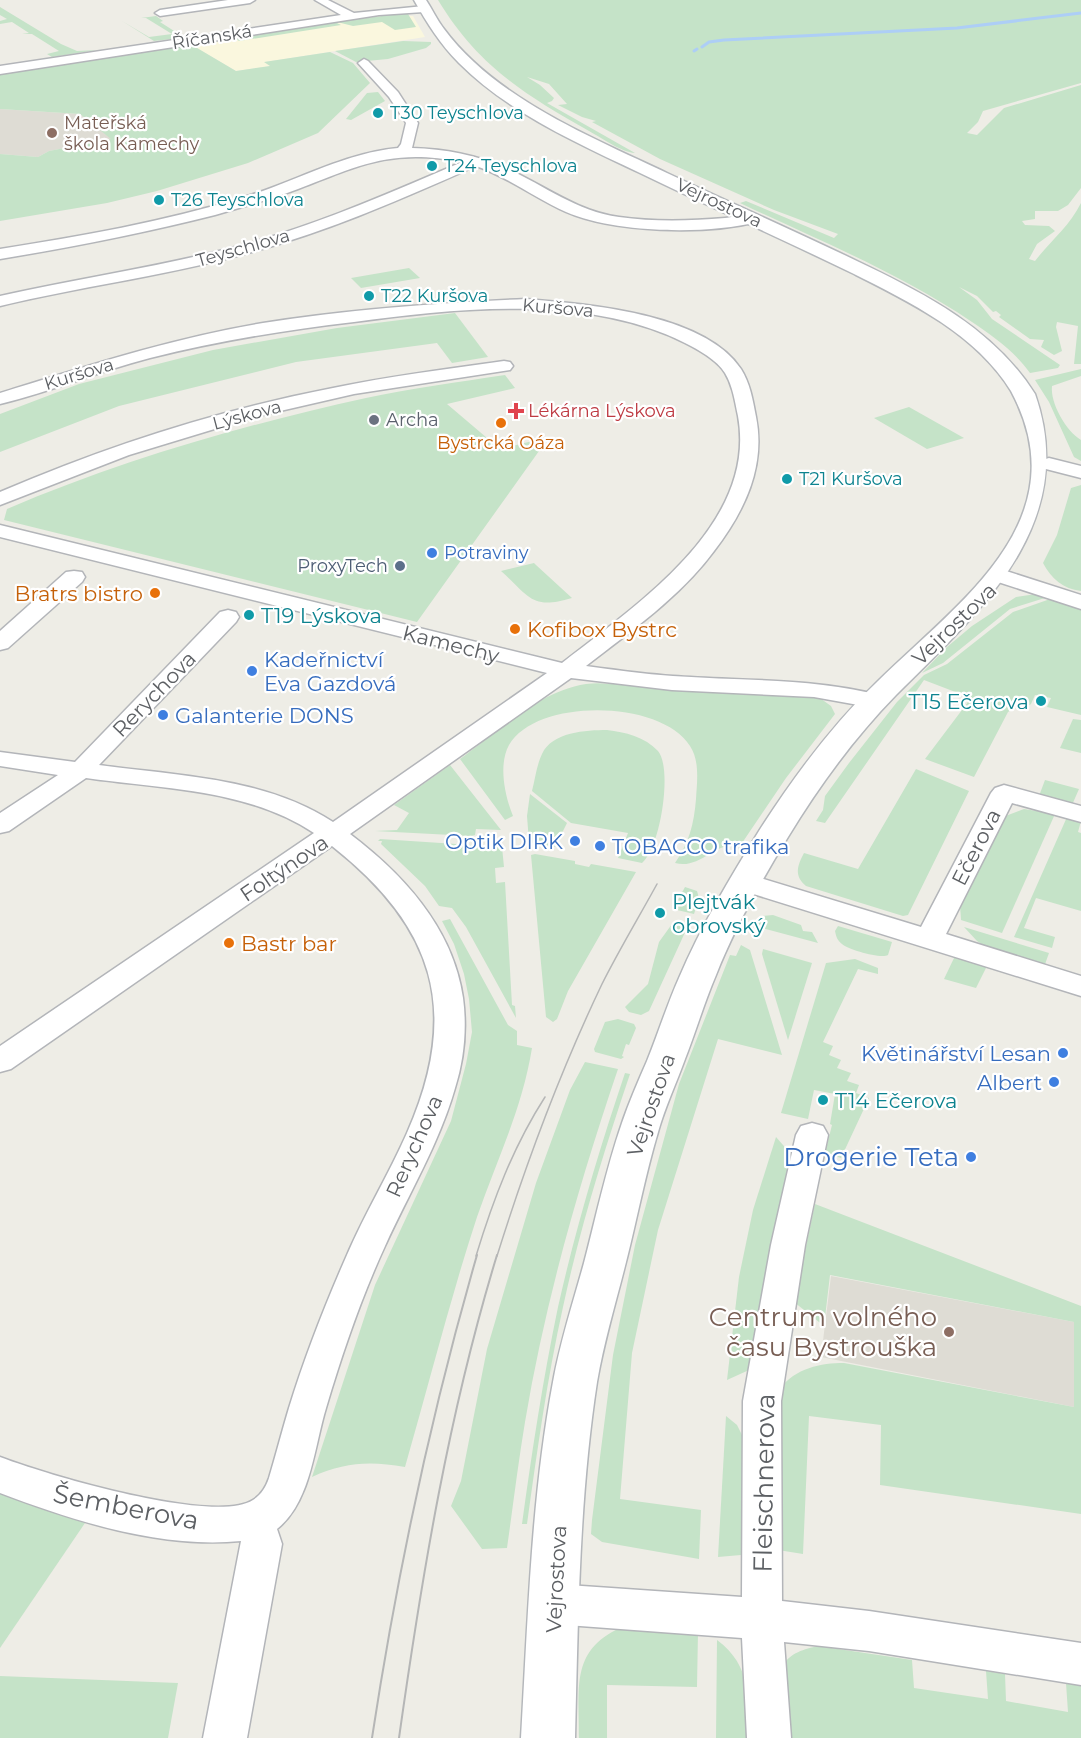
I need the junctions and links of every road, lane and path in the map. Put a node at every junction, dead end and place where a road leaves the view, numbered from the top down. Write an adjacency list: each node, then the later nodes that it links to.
1 (250, 0): 5 (street)
2 (320, 0): 4 (street)
3 (422, 5): 4 (street, Říčanská); 12 (street, Vejrostova)
4 (352, 16): 5 (street, Říčanská)
5 (204, 39): 8 (street, Říčanská)
6 (15, 56): 8 (street)
7 (364, 63): 10 (street)
8 (28, 64): 9 (street, Říčanská)
9 (0, 70)
10 (402, 152): 11 (street); 13 (street)
11 (476, 161): 12 (street); 15 (street, Teyschlova)
12 (752, 219): 19 (street, Vejrostova)
13 (0, 254)
14 (28, 280): 15 (street)
15 (39, 292): 16 (street, Teyschlova)
16 (0, 301)
17 (504, 366): 21 (street, Lýskova)
18 (0, 399): 28 (street, Kuršova)
19 (1049, 464): 20 (street); 23 (street, Vejrostova)
20 (1081, 471)
21 (0, 500)
22 (0, 531): 28 (street, Kamechy)
23 (1003, 576): 25 (street, Vejrostova); 29 (street, Vejrostova)
24 (74, 577): 27 (street)
25 (1081, 602)
26 (228, 617): 31 (street, Rerychova)
27 (0, 643)
28 (566, 671): 29 (street, Kamechy); 34 (street, Foltýnova)
29 (875, 701): 35 (street, Vejrostova)
30 (0, 759): 31 (street, Rerychova)
31 (80, 771): 33 (street); 34 (street, Rerychova)
32 (1081, 814): 36 (street, Ečerova)
33 (0, 825)
34 (334, 834): 38 (street, Foltýnova); 41 (street, Rerychova)
35 (744, 882): 36 (street); 42 (street, Vejrostova)
36 (928, 939): 37 (street)
37 (1081, 986)
38 (0, 1061)
39 (812, 1135): 43 (street, Fleischnerova)
40 (0, 1475): 41 (street, Šemberova)
41 (255, 1520): 45 (street)
42 (553, 1604): 43 (street); 46 (street, Vejrostova)
43 (762, 1619): 44 (street); 47 (street, Fleischnerova)
44 (1081, 1664)
45 (225, 1738)
46 (548, 1738)
47 (770, 1738)

